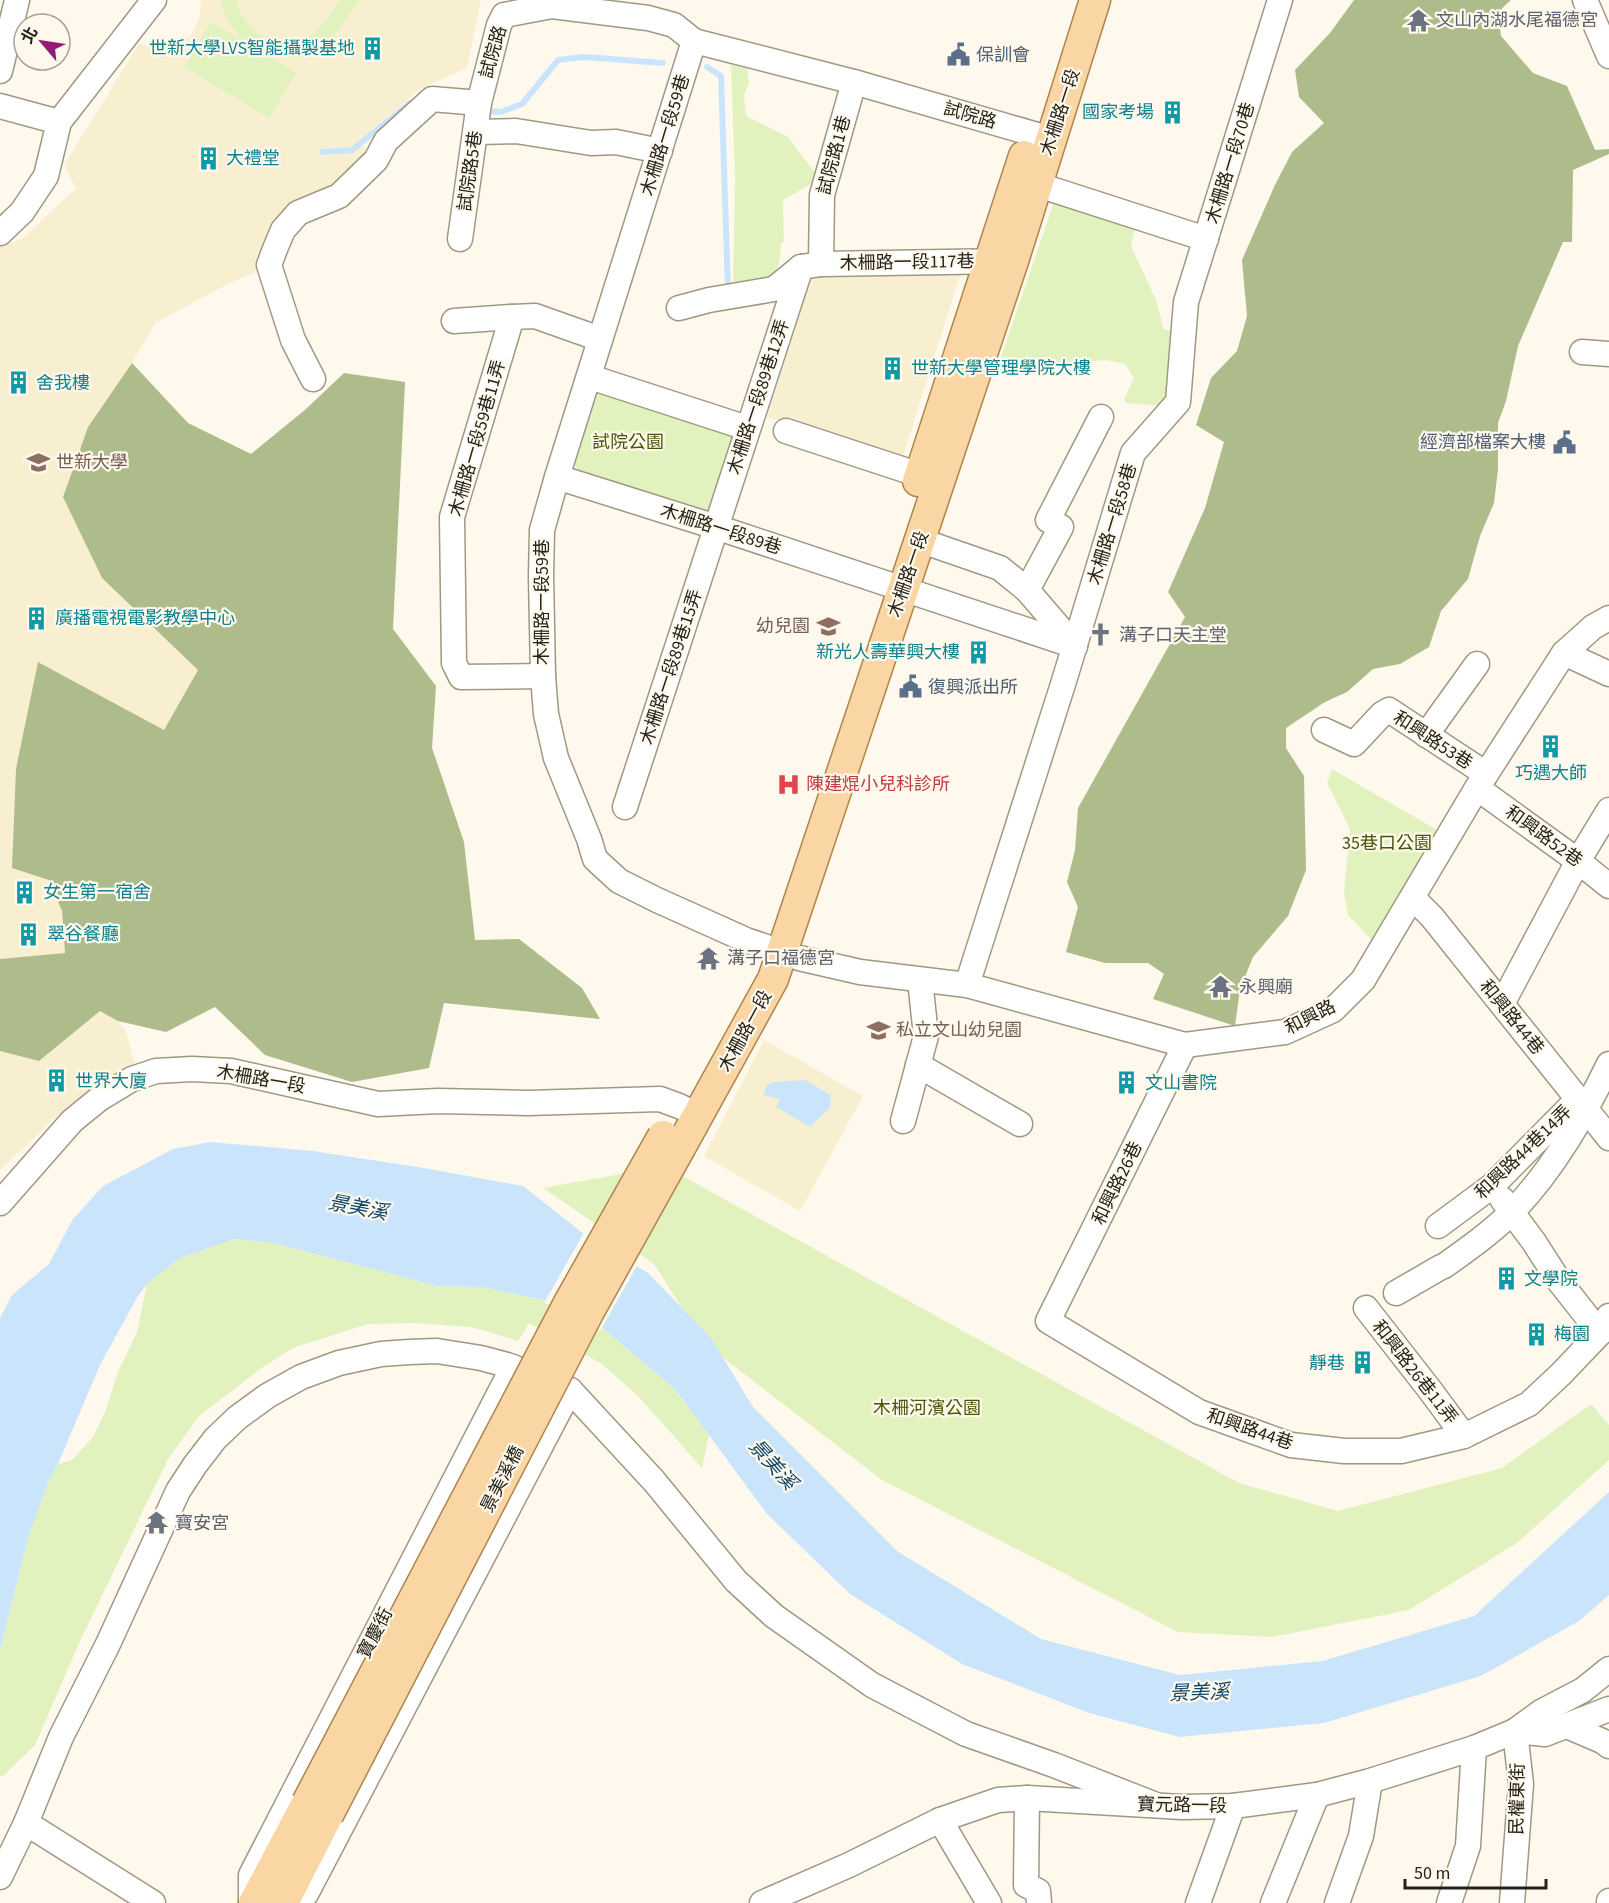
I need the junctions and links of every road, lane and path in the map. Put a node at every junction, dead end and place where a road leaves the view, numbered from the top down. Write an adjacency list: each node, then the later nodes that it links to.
1 (17, 0): 9 (street)
2 (154, 0): 13 (street)
3 (1076, 0): 15 (main road, 木柵路一段)
4 (1095, 0): 15 (main road, 木柵路一段)
5 (1280, 0): 20 (street, 木柵路一段70巷)
6 (1585, 0): 8 (street)
7 (694, 41): 10 (street, 試院路); 11 (street, 試院路); 16 (street, 木柵路一段59巷)
8 (1609, 56)
9 (0, 71)
10 (854, 82): 15 (street, 試院路); 22 (street, 試院路1巷)
11 (479, 103): 14 (street, 試院路5巷); 30 (street, 試院路)
12 (0, 106): 13 (street)
13 (59, 122): 18 (street)
14 (476, 132): 16 (street); 19 (street, 試院路5巷)
15 (1041, 136): 17 (main road, 木柵路一段)
16 (660, 151): 26 (street, 木柵路一段59巷)
17 (1027, 181): 20 (street, 木柵路一段70巷); 21 (main road, 木柵路一段)
18 (0, 232)
19 (460, 239)
20 (1206, 239): 41 (street, 木柵路一段58巷)
21 (1002, 261): 22 (street, 木柵路一段117巷); 34 (main road, 木柵路一段); 37 (main road, 木柵路一段)
22 (811, 265): 23 (street); 32 (street, 木柵路一段89巷12弄)
23 (679, 308)
24 (512, 316): 25 (street); 26 (street); 45 (street, 木柵路一段59巷11弄)
25 (454, 321)
26 (600, 339): 29 (street, 木柵路一段59巷)
27 (1582, 352): 28 (street)
28 (1609, 354)
29 (590, 377): 32 (street); 35 (street, 木柵路一段59巷)
30 (313, 379)
31 (1101, 417): 39 (street)
32 (747, 429): 36 (street, 木柵路一段89巷12弄)
33 (786, 431): 34 (street)
34 (920, 475): 38 (main road, 木柵路一段)
35 (557, 477): 36 (street, 木柵路一段89巷); 45 (street, 木柵路一段59巷)
36 (716, 527): 38 (street, 木柵路一段89巷); 49 (street, 木柵路一段89巷15弄)
37 (919, 540): 38 (main road, 木柵路一段); 39 (street)
38 (894, 586): 41 (street); 54 (main road, 木柵路一段)
39 (1027, 590): 41 (street)
40 (1609, 618): 42 (street, 和興路)
41 (1075, 646): 56 (street, 木柵路一段58巷)
42 (1564, 653): 44 (street); 48 (street, 和興路)
43 (1477, 664): 47 (street)
44 (1609, 674)
45 (543, 676): 54 (street, 木柵路一段59巷)
46 (1324, 730): 47 (street, 和興路53巷)
47 (1426, 735): 48 (street, 和興路53巷)
48 (1481, 781): 51 (street, 和興路52巷); 53 (street, 和興路)
49 (624, 807)
50 (1609, 810): 51 (street)
51 (1578, 861): 52 (street, 和興路52巷); 57 (street)
52 (1609, 886)
53 (1413, 898): 57 (street, 和興路44巷); 58 (street, 和興路)
54 (773, 949): 55 (street, 和興路); 62 (main road, 木柵路一段)
55 (920, 980): 56 (street, 和興路); 60 (street)
56 (967, 985): 58 (street, 和興路)
57 (1502, 1004): 61 (street, 和興路44巷)
58 (1185, 1045): 72 (street, 和興路26巷)
59 (1609, 1064): 61 (street)
60 (918, 1065): 63 (street); 64 (street)
61 (1582, 1105): 65 (street, 和興路44巷); 66 (street, 和興路44巷14弄); 68 (street)
62 (689, 1111): 67 (street, 木柵路一段); 88 (main road, 景美溪橋, bridge)
63 (903, 1121)
64 (1020, 1124)
65 (1609, 1138)
66 (1492, 1186): 68 (street); 69 (street, 和興路44巷14弄)
67 (0, 1203)
68 (1512, 1212): 70 (street); 73 (street)
69 (1438, 1226)
70 (1396, 1293)
71 (1366, 1308): 76 (street, 和興路26巷11弄)
72 (1048, 1321): 76 (street, 和興路44巷)
73 (1604, 1324): 76 (street, 和興路44巷)
74 (513, 1367): 75 (street); 90 (street); 93 (street, 寶慶街)
75 (570, 1390): 86 (street); 95 (street)
76 (1464, 1436)
77 (1609, 1669): 80 (street)
78 (1609, 1709): 79 (street, 寶元路一段)
79 (1567, 1726): 80 (street, 寶元路一段); 81 (street)
80 (1515, 1731): 82 (street, 寶元路一段); 103 (street, 民權東街)
81 (1609, 1746)
82 (1474, 1748): 83 (street, 寶元路一段); 102 (street)
83 (1370, 1780): 84 (street, 寶元路一段); 101 (street)
84 (1317, 1794): 87 (street, 寶元路一段); 100 (street)
85 (1027, 1798): 86 (street, 寶元路一段); 89 (street, 寶元路一段); 98 (street)
86 (1156, 1805): 87 (street, 寶元路一段)
87 (1233, 1806): 99 (street)
88 (318, 1809): 93 (main road, 寶慶街); 94 (main road)
89 (940, 1820): 96 (street, 寶元路一段); 97 (street)
90 (26, 1823): 91 (street); 92 (street)
91 (0, 1877)
92 (153, 1903)
93 (253, 1903)
94 (283, 1903)
95 (294, 1903)
96 (762, 1903)
97 (989, 1903)
98 (1039, 1903)
99 (1198, 1903)
100 (1273, 1903)
101 (1337, 1903)
102 (1449, 1903)
103 (1512, 1903)

